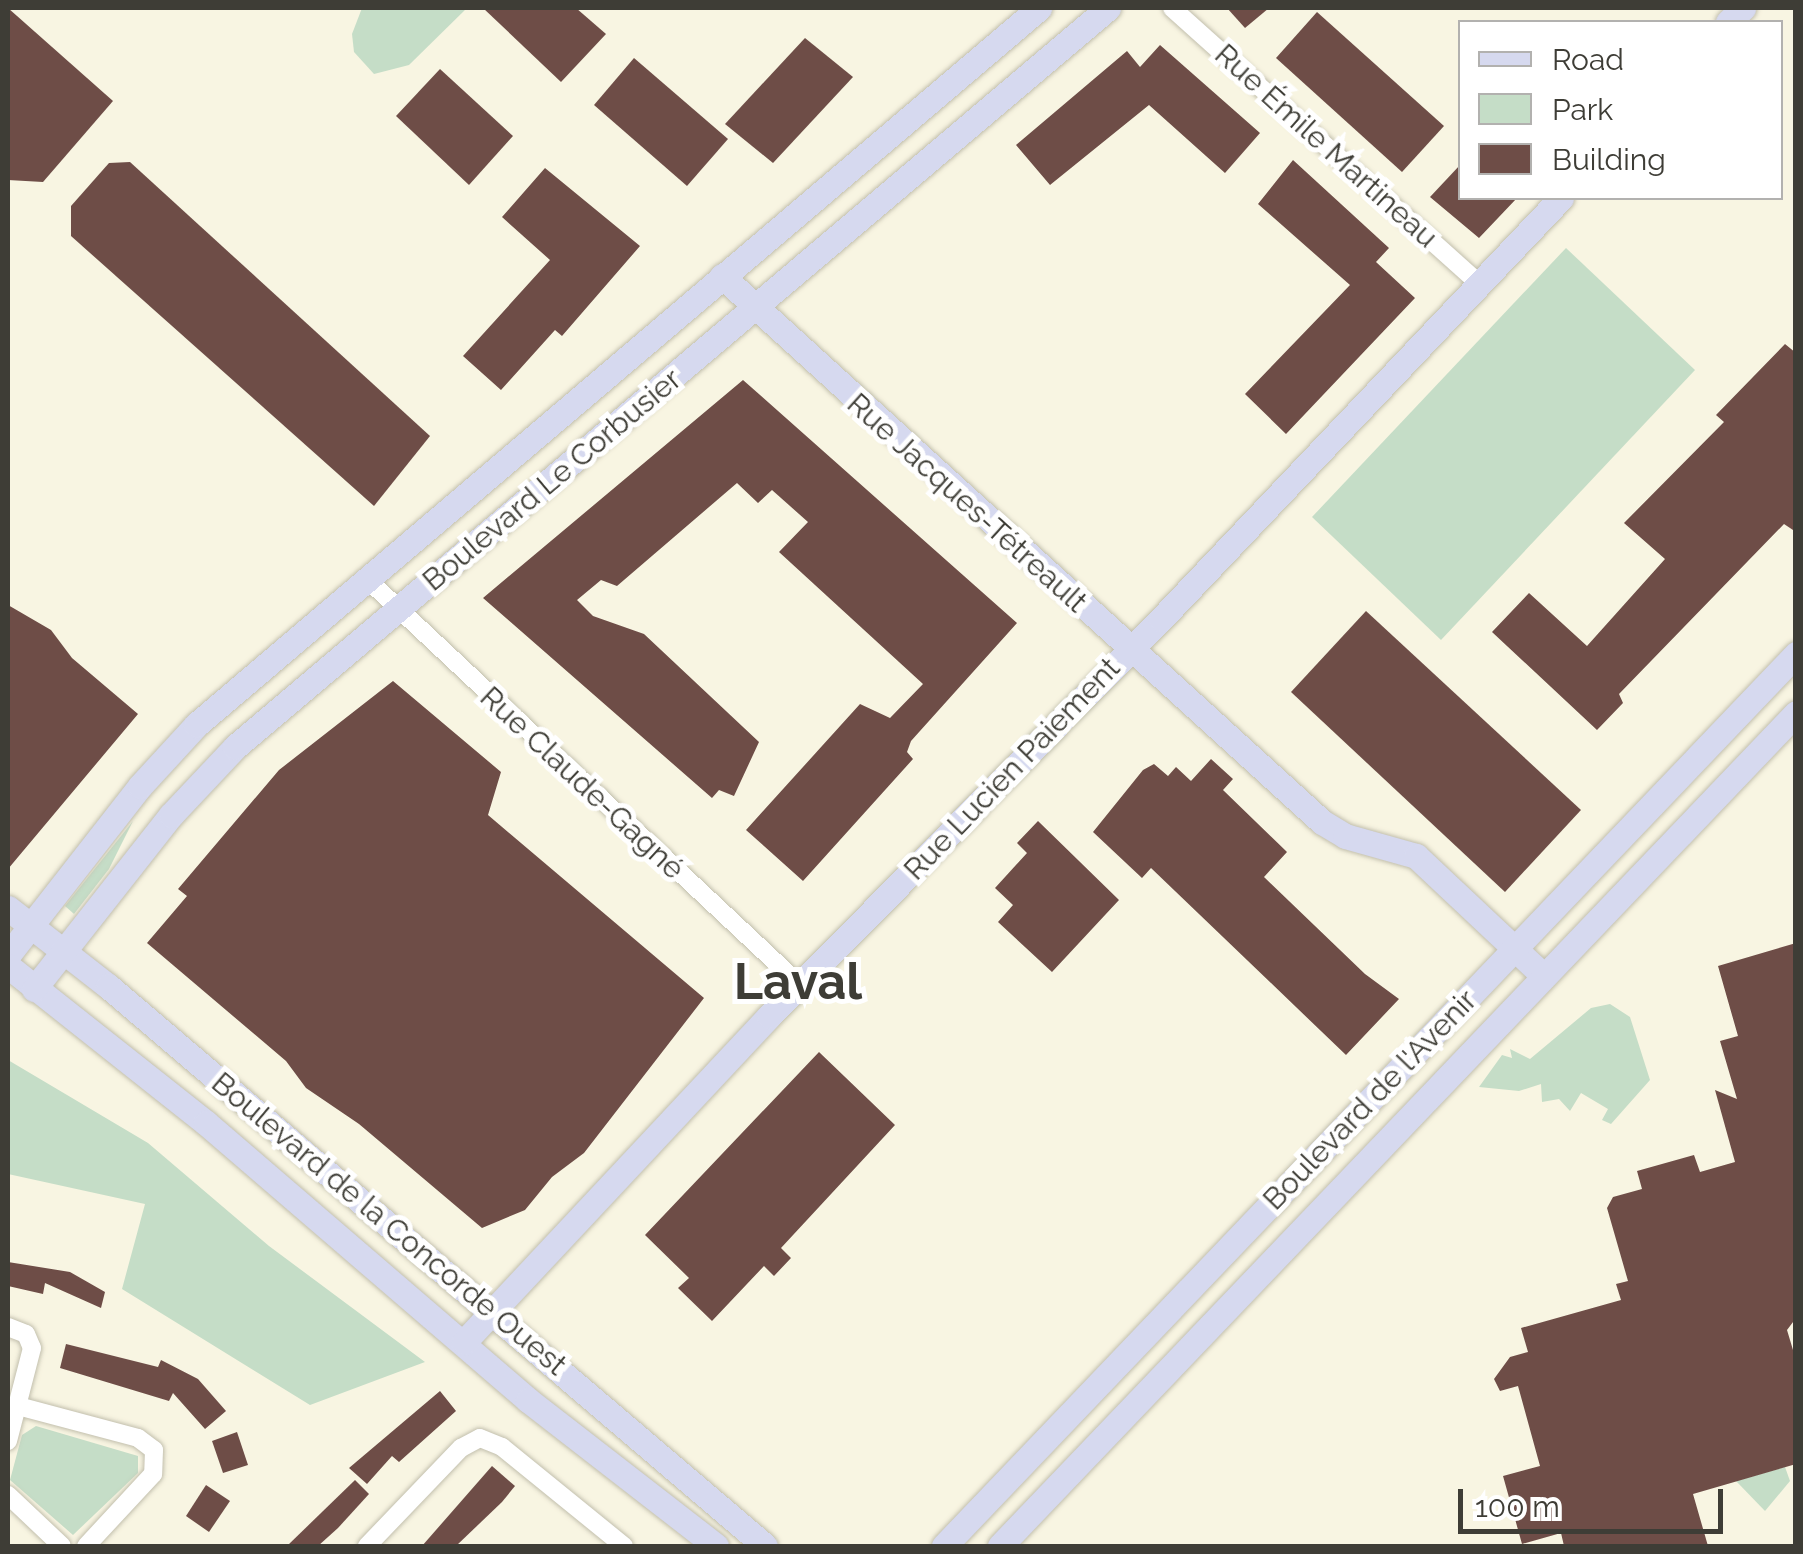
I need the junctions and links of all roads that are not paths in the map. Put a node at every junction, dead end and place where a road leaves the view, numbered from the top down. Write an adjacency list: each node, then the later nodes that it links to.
1 (1039, 8): 5 (street, Boulevard Le Corbusier)
2 (1108, 8): 7 (street, Boulevard Le Corbusier)
3 (1172, 8): 6 (street, Rue Émile Martineau)
4 (1559, 200): 6 (street, Rue Lucien Paiement)
5 (722, 276): 7 (street, Rue Jacques-Tétreault); 8 (street, Boulevard Le Corbusier)
6 (1480, 284): 10 (street, Rue Lucien Paiement)
7 (753, 308): 9 (street, Boulevard Le Corbusier); 10 (street, Rue Jacques-Tétreault)
8 (366, 579): 9 (street, Rue Claude-Gagné); 14 (street, Boulevard Le Corbusier)
9 (396, 612): 16 (street, Boulevard Le Corbusier); 20 (street, Rue Claude-Gagné)
10 (1127, 650): 15 (street, Rue Jacques-Tétreault); 20 (street, Rue Lucien Paiement)
11 (1796, 654): 15 (street, Boulevard de l'Avenir)
12 (1796, 713): 19 (street, Boulevard de l'Avenir)
13 (8, 908): 14 (street, Boulevard de la Concorde Ouest)
14 (30, 926): 16 (street, Boulevard de la Concorde Ouest); 17 (street, Boulevard Le Corbusier)
15 (1515, 948): 19 (street, Rue Jacques-Tétreault); 34 (street, Boulevard de l'Avenir)
16 (64, 951): 21 (street, Boulevard Le Corbusier); 22 (street, Boulevard de la Concorde Ouest)
17 (8, 955)
18 (8, 966): 21 (street, Boulevard de la Concorde Ouest)
19 (1544, 976): 35 (street, Boulevard de l'Avenir)
20 (800, 984): 22 (street, Rue Lucien Paiement)
21 (34, 990): 24 (street, Boulevard de la Concorde Ouest)
22 (492, 1311): 24 (street, Rue Lucien Paiement); 33 (street, Boulevard de la Concorde Ouest)
23 (8, 1327): 25 (street)
24 (464, 1342): 32 (street, Boulevard de la Concorde Ouest)
25 (18, 1406): 26 (street); 29 (street)
26 (8, 1441)
27 (8, 1495): 28 (street)
28 (62, 1546)
29 (86, 1546)
30 (368, 1546): 31 (street)
31 (624, 1546)
32 (716, 1546)
33 (765, 1546)
34 (944, 1546)
35 (1000, 1546)

